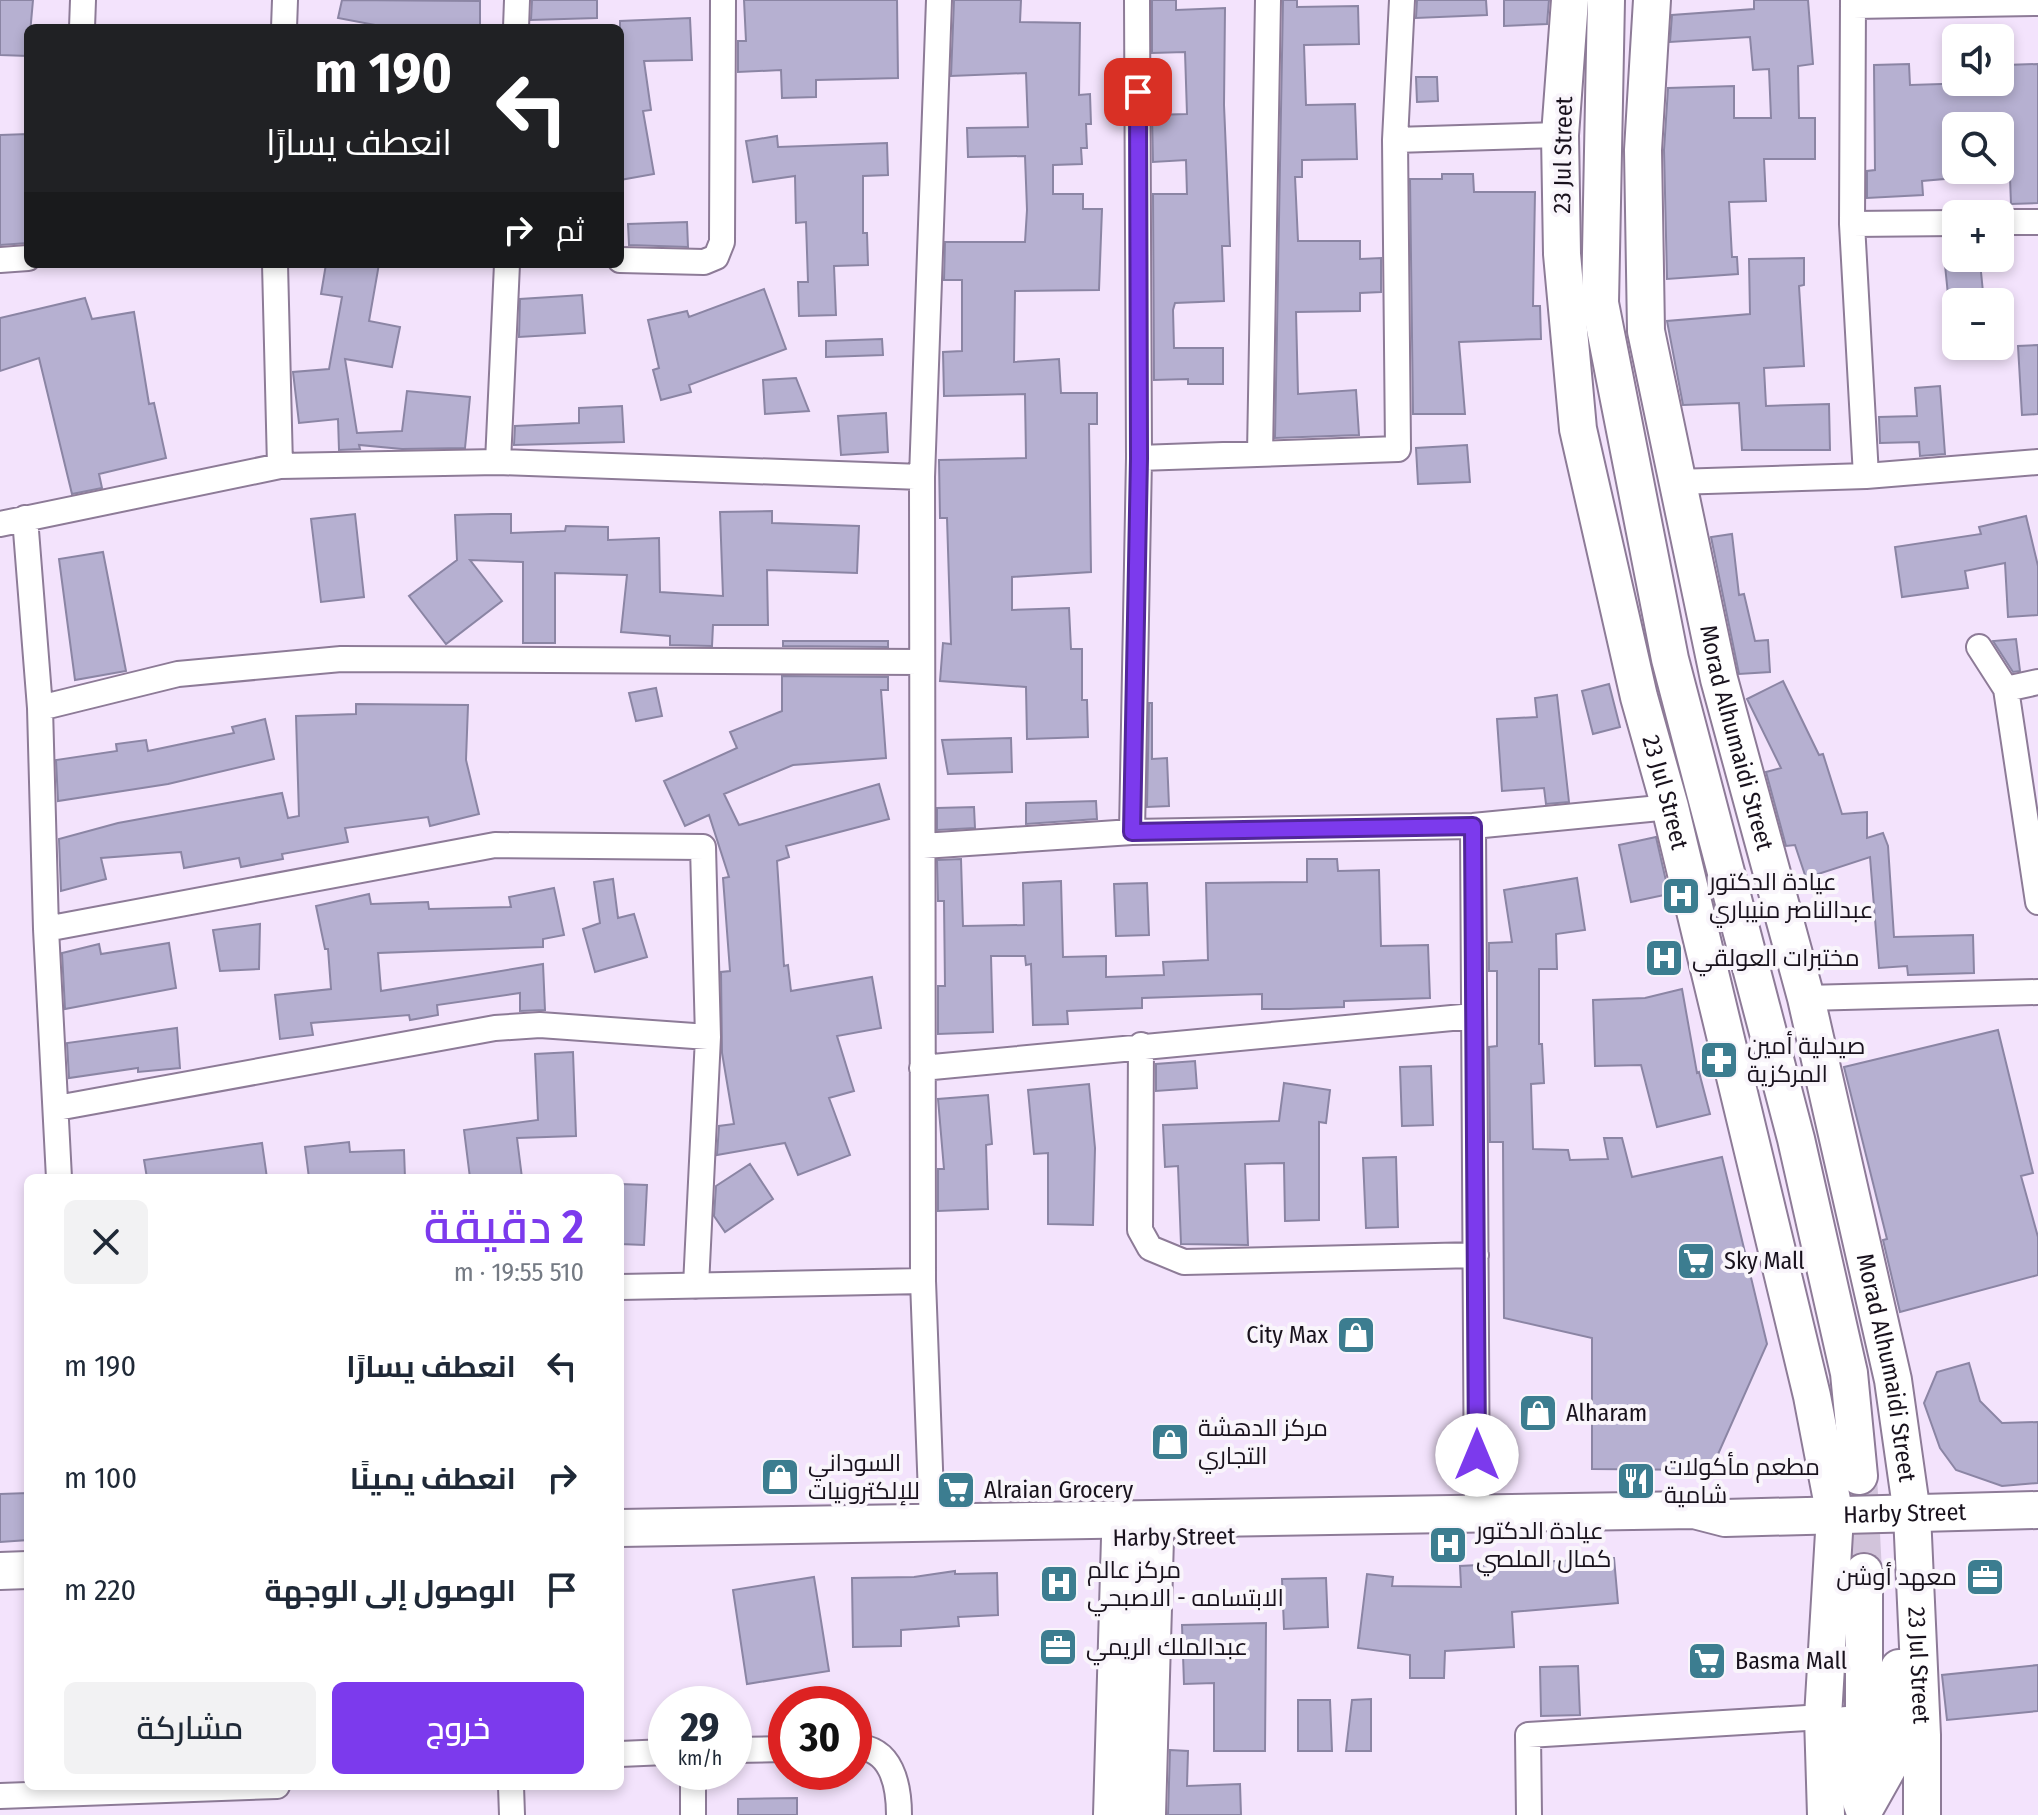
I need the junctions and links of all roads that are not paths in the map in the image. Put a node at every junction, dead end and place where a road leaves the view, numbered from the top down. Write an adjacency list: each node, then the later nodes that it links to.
1 (83, 0): 14 (street)
2 (285, 0): 15 (street)
3 (517, 0): 16 (street)
4 (723, 0): 26 (street)
5 (939, 0): 37 (street)
6 (1137, 0): 32 (street)
7 (1268, 0): 31 (street)
8 (1402, 0): 18 (street)
9 (1570, 0): 17 (street, 23 Jul Street)
10 (1606, 0): 29 (street)
11 (1652, 0): 19 (street, Morad Alhumaidi Street)
12 (1853, 3): 13 (street); 23 (street)
13 (2038, 3)
14 (82, 24)
15 (284, 24)
16 (516, 24)
17 (1560, 135): 18 (street); 42 (street, 23 Jul Street)
18 (1395, 140): 31 (street)
19 (1645, 171): 29 (street); 38 (street, Morad Alhumaidi Street)
20 (2014, 222): 21 (street)
21 (2038, 222)
22 (1942, 223): 23 (street)
23 (1852, 224): 36 (street)
24 (24, 258): 25 (street)
25 (0, 260)
26 (624, 260)
27 (275, 268): 35 (street)
28 (507, 268): 33 (street)
29 (1600, 303): 30 (street)
30 (1627, 451): 42 (street); 61 (street)
31 (1260, 454): 32 (street)
32 (1139, 458): 49 (street)
33 (498, 462): 35 (street); 37 (street)
34 (2038, 462): 36 (street)
35 (280, 466): 39 (street)
36 (1866, 476): 38 (street)
37 (922, 477): 43 (street)
38 (1675, 482): 55 (street, Morad Alhumaidi Street)
39 (25, 518): 40 (street); 46 (street)
40 (0, 524)
41 (1979, 647): 45 (street)
42 (1629, 653): 47 (street, 23 Jul Street)
43 (922, 662): 46 (street); 50 (street)
44 (2038, 682): 45 (street)
45 (2006, 689): 51 (street)
46 (40, 708): 53 (street)
47 (1670, 807): 48 (street); 68 (street, 23 Jul Street)
48 (1473, 826): 49 (street); 56 (street)
49 (1132, 832): 50 (street)
50 (923, 846): 59 (street)
51 (2035, 861): 52 (street)
52 (2038, 902)
53 (46, 929): 57 (street); 60 (street)
54 (2038, 992): 55 (street)
55 (1806, 998): 67 (street, Morad Alhumaidi Street)
56 (1473, 1016): 58 (street); 63 (street)
57 (708, 1037): 60 (street); 65 (street)
58 (1141, 1045): 59 (street); 63 (street)
59 (922, 1068): 64 (street)
60 (57, 1108): 62 (street)
61 (1796, 1139): 67 (street); 68 (street); 69 (street)
62 (59, 1174)
63 (1476, 1255): 71 (street)
64 (923, 1281): 65 (street); 75 (street)
65 (696, 1286): 66 (street)
66 (624, 1287)
67 (1893, 1380): 72 (street, Morad Alhumaidi Street)
68 (1812, 1396): 73 (street, 23 Jul Street)
69 (1859, 1476)
70 (2038, 1510): 72 (street, Harby Street)
71 (1477, 1512): 74 (street, Harby Street); 75 (street, Harby Street)
72 (1912, 1514): 73 (street, Harby Street); 85 (street, 23 Jul Street)
73 (1835, 1516): 74 (street, Harby Street); 84 (street, 23 Jul Street)
74 (1725, 1518): 77 (street, Harby Street)
75 (932, 1522): 76 (street, Harby Street)
76 (624, 1528)
77 (1137, 1538): 80 (street, Harby Street); 98 (street); 99 (street)
78 (24, 1549): 79 (street)
79 (0, 1550)
80 (624, 1550)
81 (24, 1570): 82 (street)
82 (0, 1571)
83 (1864, 1572): 94 (street)
84 (1831, 1587): 86 (street, 23 Jul Street); 94 (street)
85 (1916, 1596): 94 (street); 102 (street, 23 Jul Street)
86 (1823, 1717): 100 (street); 101 (street, 23 Jul Street)
87 (648, 1753): 89 (street)
88 (872, 1753): 97 (street)
89 (624, 1754)
90 (166, 1790): 93 (street)
91 (511, 1790): 95 (street)
92 (693, 1790): 96 (street)
93 (0, 1796)
94 (1864, 1812)
95 (512, 1815)
96 (693, 1815)
97 (899, 1815)
98 (1112, 1815)
99 (1147, 1815)
100 (1529, 1815)
101 (1826, 1815)
102 (1922, 1815)

